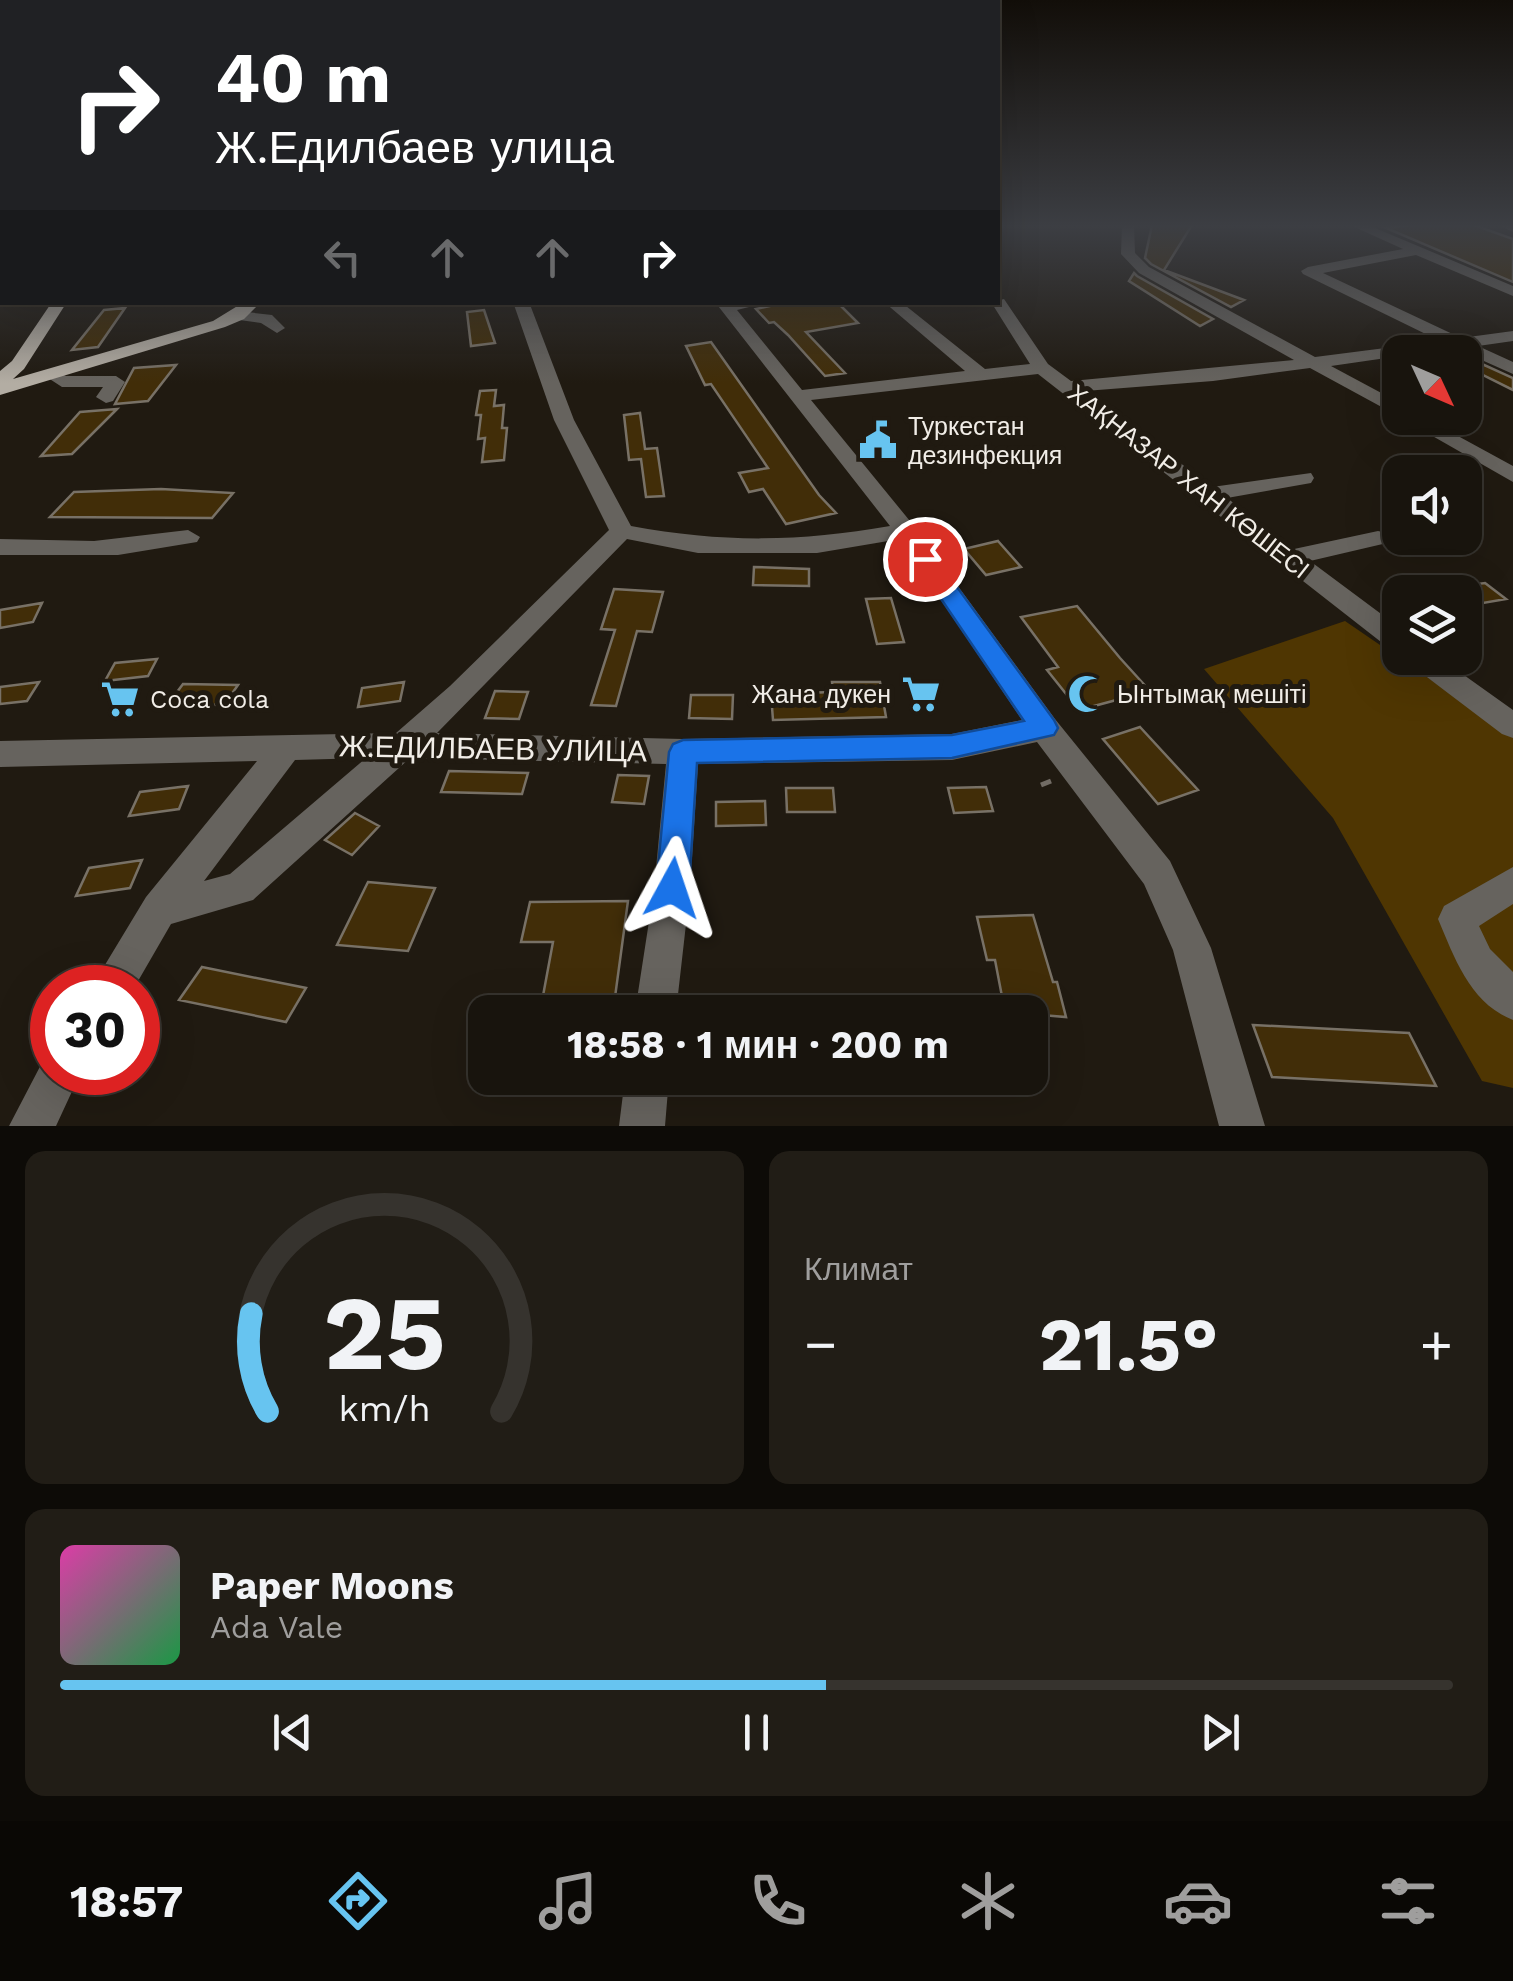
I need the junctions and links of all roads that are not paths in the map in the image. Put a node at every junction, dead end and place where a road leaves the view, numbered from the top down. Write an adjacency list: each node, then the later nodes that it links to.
1 (1158, 278): 18 (street)
2 (1322, 278): 13 (street)
3 (1482, 278): 4 (street)
4 (1513, 290)
5 (58, 305): 19 (main road)
6 (251, 305): 11 (main road)
7 (522, 305): 35 (street)
8 (723, 305): 27 (street)
9 (894, 305): 23 (street)
10 (1000, 305): 20 (street, ХАҚНАЗАР ХАН КӨШЕСІ)
11 (238, 316): 12 (street); 22 (main road)
12 (277, 328)
13 (1440, 335)
14 (1513, 336): 15 (street)
15 (1482, 341)
16 (1382, 352): 18 (street)
17 (1482, 355): 21 (street)
18 (1309, 360): 25 (street); 29 (street)
19 (18, 365): 22 (main road); 24 (main road)
20 (1042, 368): 23 (street); 25 (street, ХАҚНАЗАР ХАН КӨШЕСІ)
21 (1513, 369)
22 (51, 374): 26 (main road); 28 (street)
23 (981, 375): 27 (street)
24 (0, 381)
25 (1068, 387): 33 (street, ХАҚНАЗАР ХАН КӨШЕСІ)
26 (0, 389)
27 (796, 396): 34 (street)
28 (106, 397)
29 (1382, 401)
30 (1441, 435): 31 (street)
31 (1513, 475)
32 (1303, 478): 33 (street)
33 (1206, 495): 39 (street, ХАҚНАЗАР ХАН КӨШЕСІ)
34 (906, 530): 35 (street); 43 (street)
35 (622, 531): 44 (street)
36 (188, 537): 38 (street)
37 (1378, 538): 39 (street)
38 (0, 547)
39 (1288, 558): 40 (street, ХАҚНАЗАР ХАН КӨШЕСІ)
40 (1382, 628)
41 (1444, 675): 42 (street)
42 (1513, 726)
43 (1044, 728): 46 (street, Ж.ЕДИЛБАЕВ УЛИЦА); 57 (street)
44 (400, 745): 45 (street, Ж.ЕДИЛБАЕВ УЛИЦА); 46 (street, Ж.ЕДИЛБАЕВ УЛИЦА); 49 (street)
45 (286, 748): 47 (street, Ж.ЕДИЛБАЕВ УЛИЦА); 49 (street)
46 (683, 752): 51 (street)
47 (0, 754)
48 (1513, 884): 52 (street)
49 (159, 910): 50 (street)
50 (125, 965)
51 (658, 995)
52 (1513, 1000)
53 (48, 1095): 55 (street)
54 (645, 1095): 56 (street)
55 (32, 1126)
56 (642, 1126)
57 (1242, 1126)

